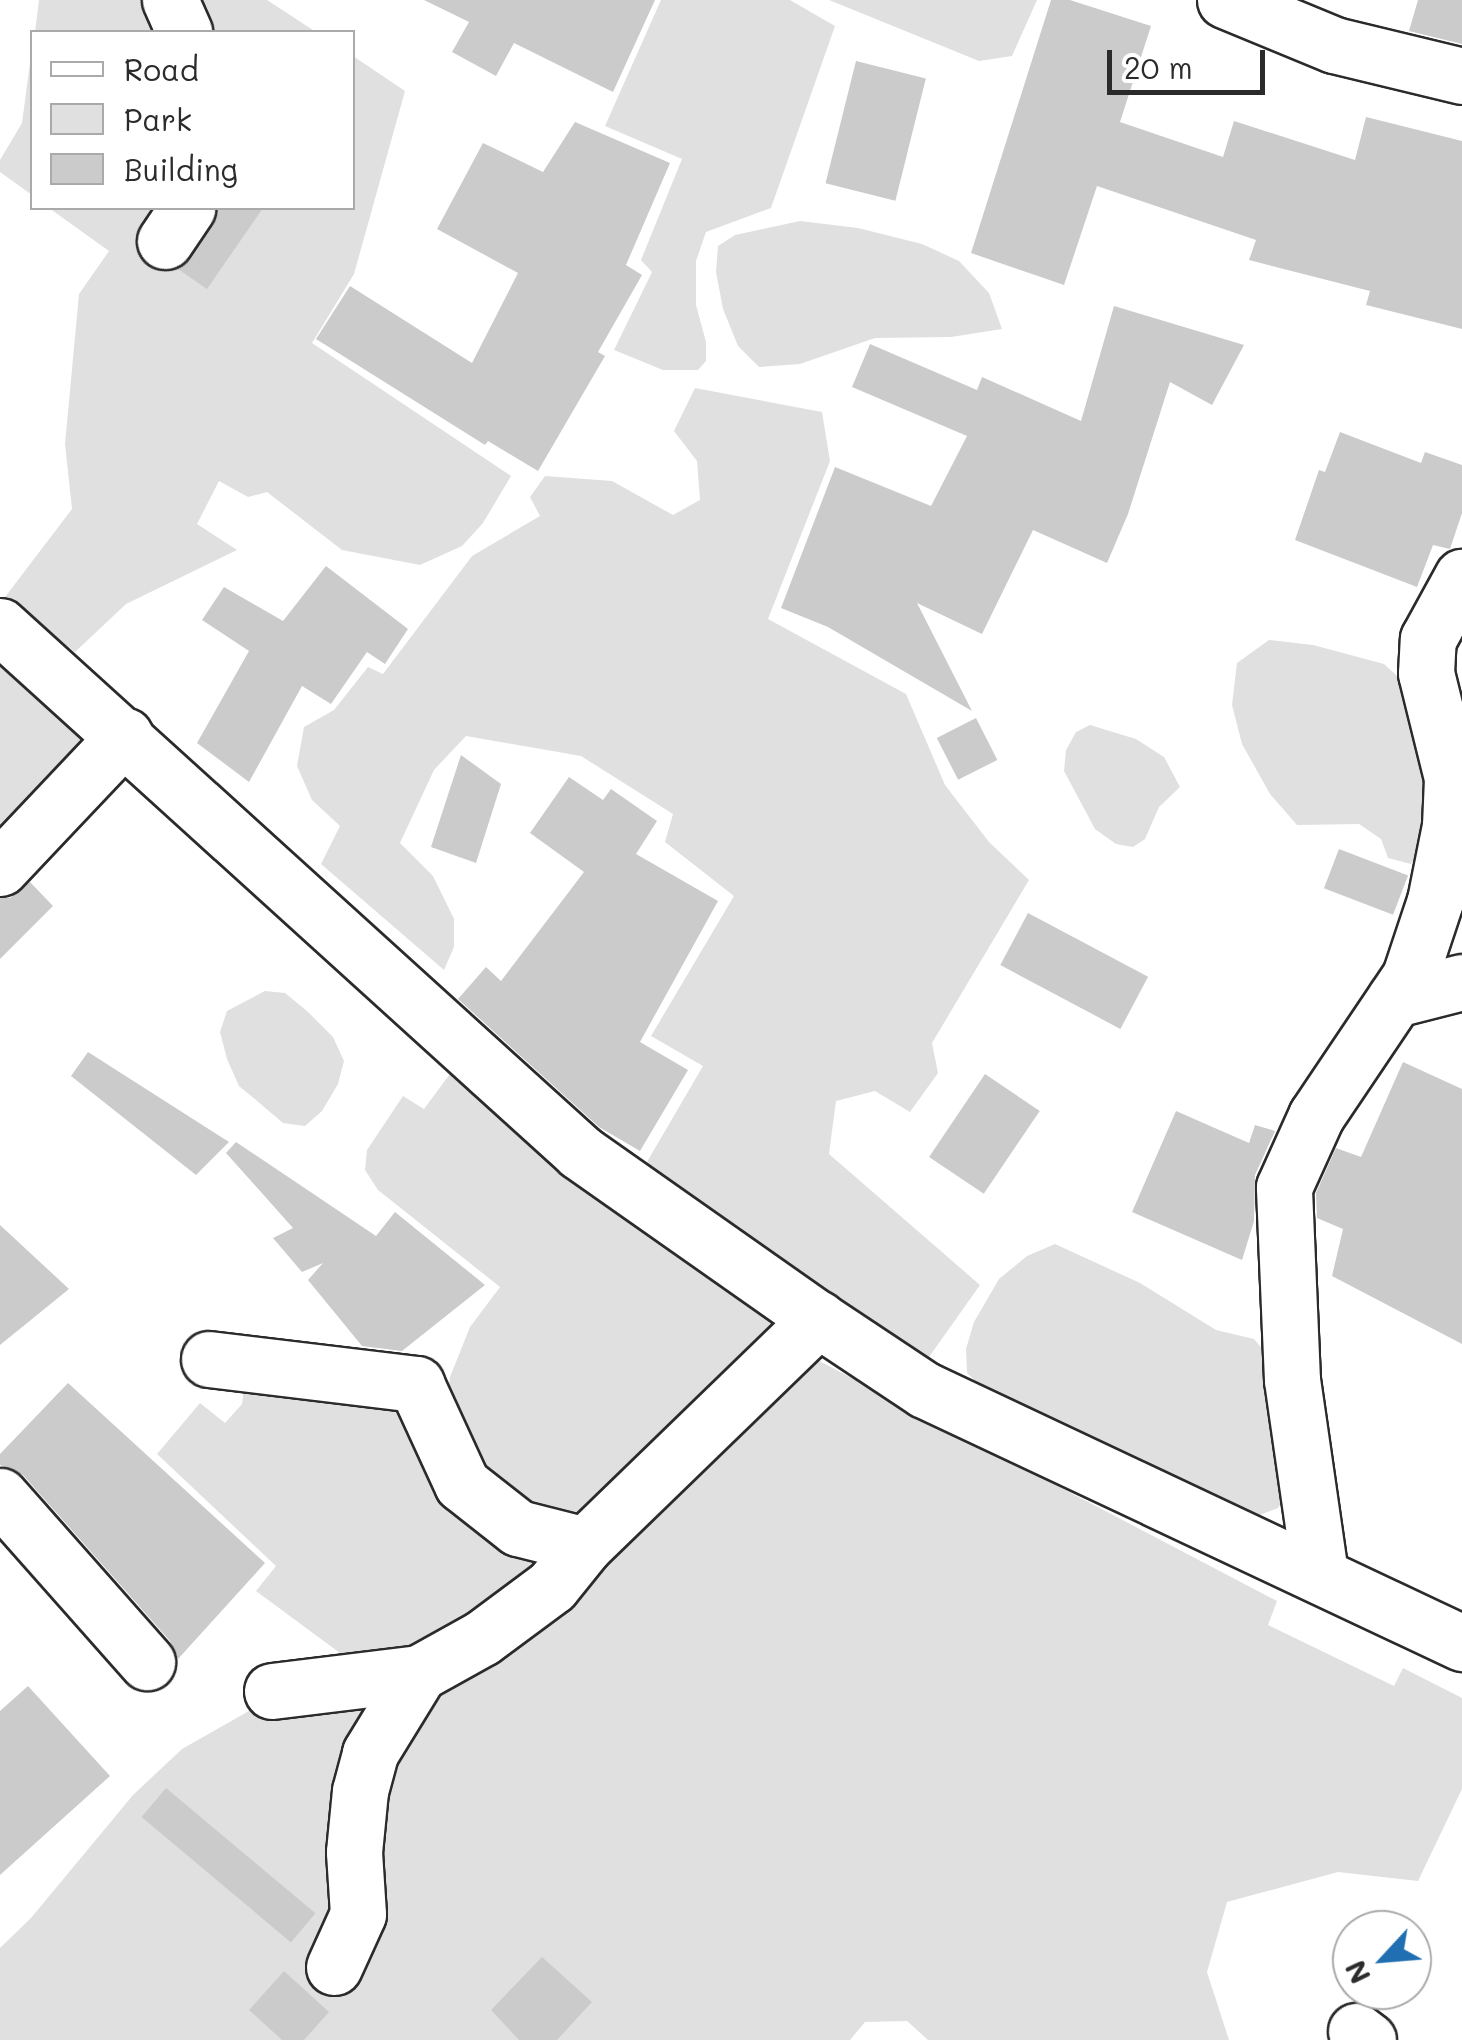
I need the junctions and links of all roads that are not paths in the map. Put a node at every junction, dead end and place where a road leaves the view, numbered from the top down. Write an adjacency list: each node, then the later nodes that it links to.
1 (170, 0): 3 (street)
2 (1224, 0): 4 (street)
3 (183, 30)
4 (1462, 76)
5 (1462, 577): 10 (street)
6 (0, 626): 7 (street)
7 (125, 736): 8 (street); 11 (street)
8 (0, 868)
9 (1462, 982): 10 (street)
10 (1395, 999): 15 (street)
11 (818, 1320): 14 (street); 15 (street)
12 (209, 1360): 14 (street)
13 (0, 1496): 17 (street)
14 (585, 1545): 18 (street)
15 (1320, 1574): 16 (street)
16 (1462, 1643)
17 (147, 1662)
18 (418, 1673): 19 (street); 20 (street)
19 (272, 1691)
20 (334, 1967)

